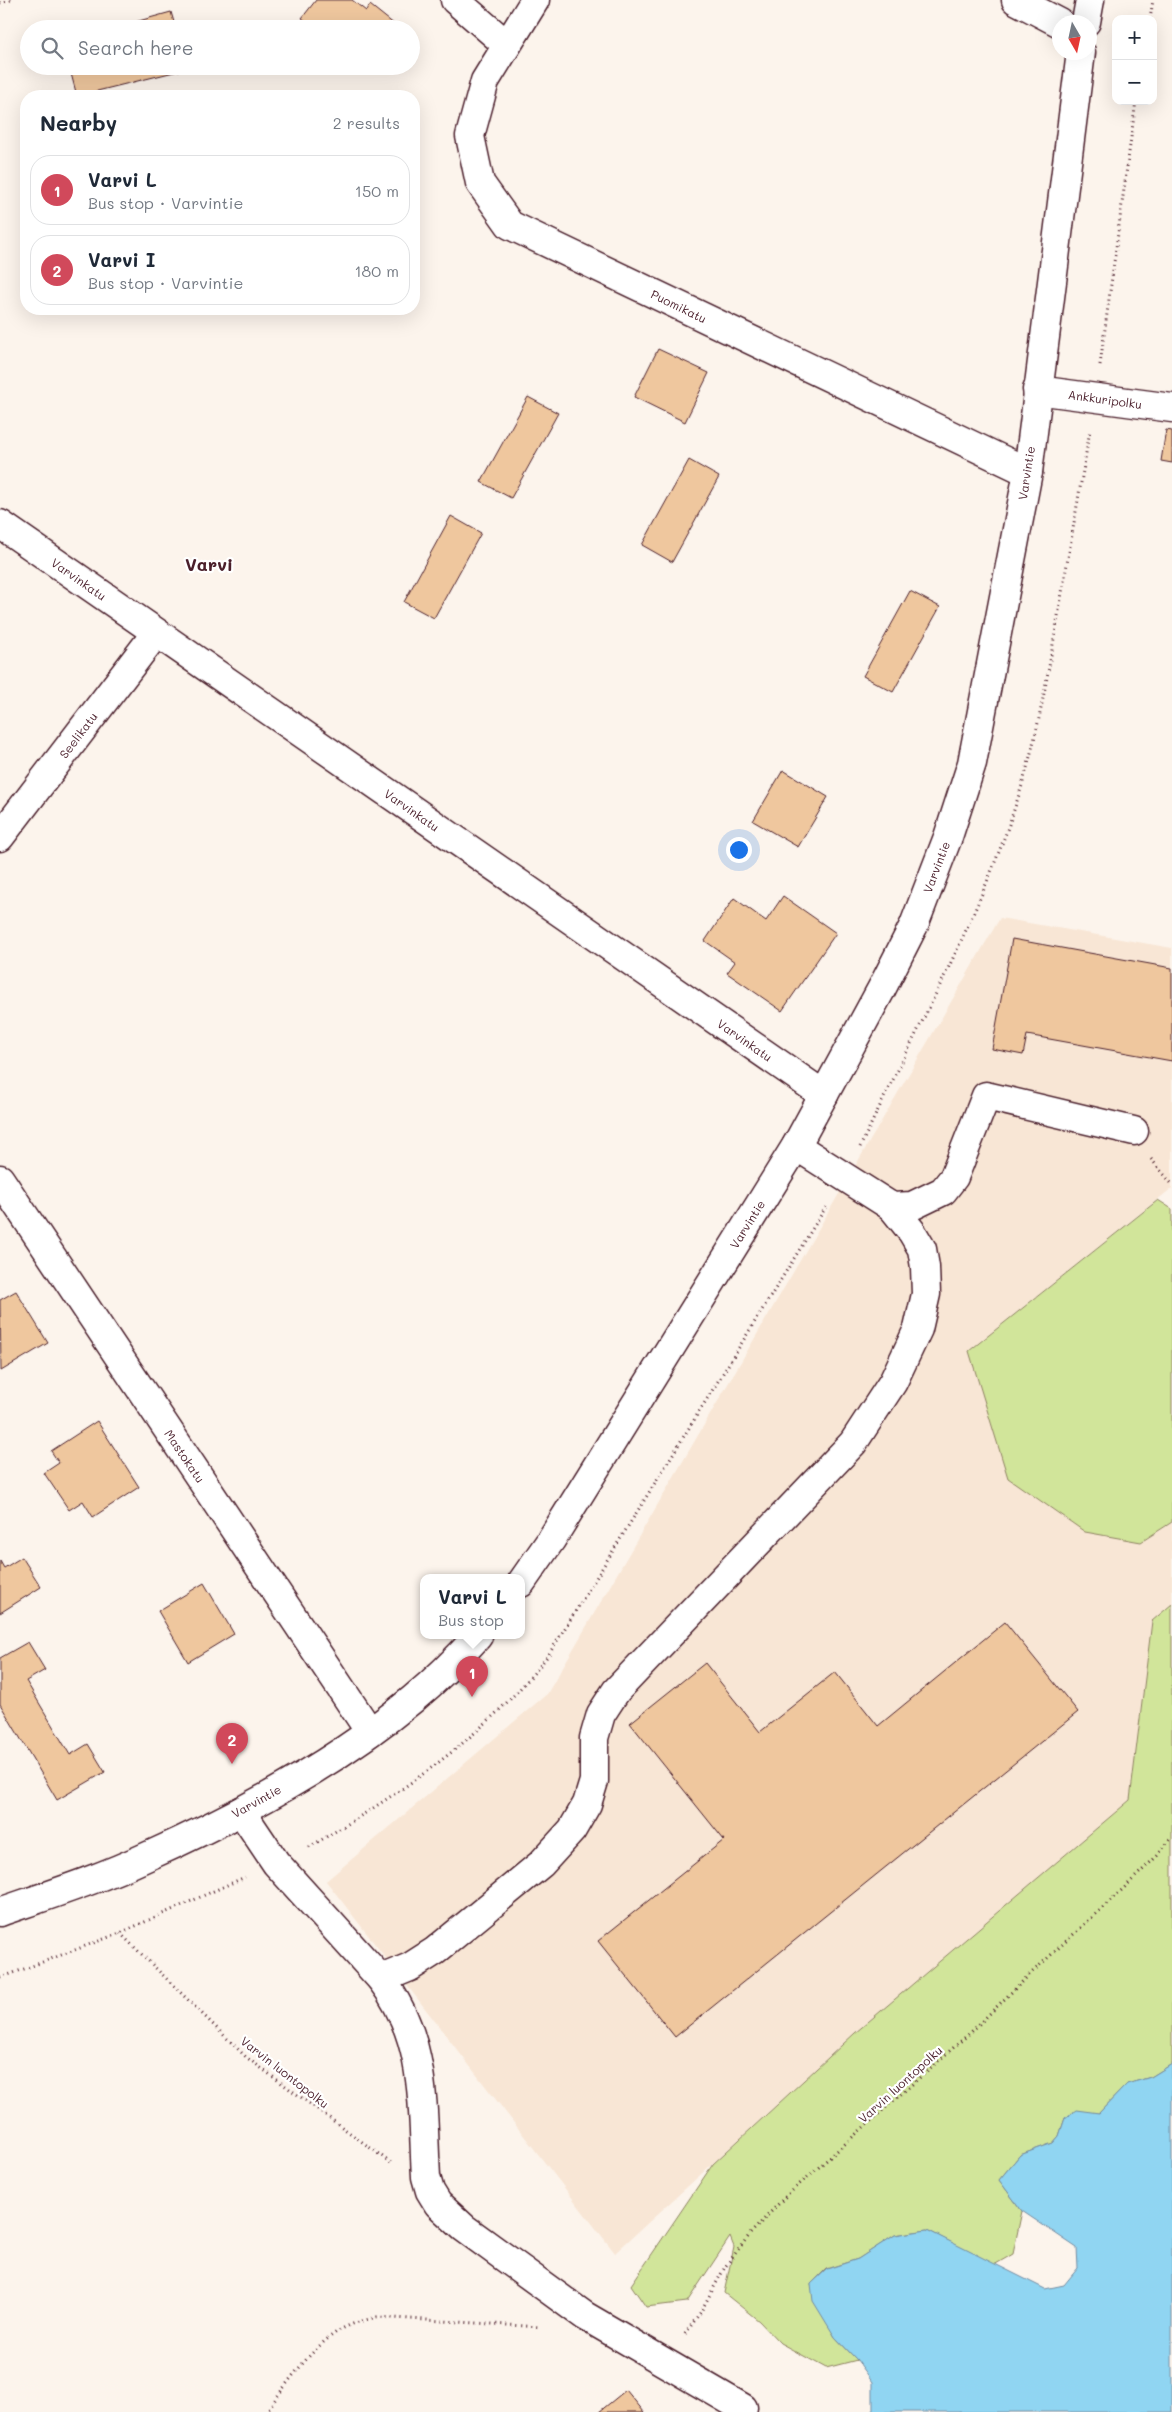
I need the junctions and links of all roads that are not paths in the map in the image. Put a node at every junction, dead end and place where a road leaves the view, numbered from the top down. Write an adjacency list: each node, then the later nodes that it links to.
1 (455, 0): 7 (street)
2 (535, 0): 7 (street)
3 (1016, 0): 6 (street)
4 (1090, 0): 5 (street)
5 (1087, 15)
6 (1052, 18)
7 (507, 45): 11 (street, Puomikatu)
8 (1081, 60): 9 (street, Varvintie)
9 (1037, 390): 10 (street, Ankkuripolku); 11 (street, Varvintie)
10 (1172, 408)
11 (1028, 472): 15 (street, Varvintie)
12 (0, 524): 13 (street, Varvinkatu)
13 (156, 633): 14 (street, Seelikatu); 15 (street, Varvinkatu)
14 (0, 837)
15 (824, 1095): 17 (street, Varvintie)
16 (1134, 1131): 19 (street)
17 (796, 1146): 19 (street); 20 (street, Varvintie)
18 (0, 1179): 22 (street, Mastokatu)
19 (892, 1208): 25 (street)
20 (525, 1577)
21 (475, 1639): 22 (street, Varvintie)
22 (370, 1732): 23 (street, Varvintie)
23 (241, 1810): 24 (street, Varvintie); 25 (street)
24 (0, 1912)
25 (382, 1980): 26 (street)
26 (743, 2408)

